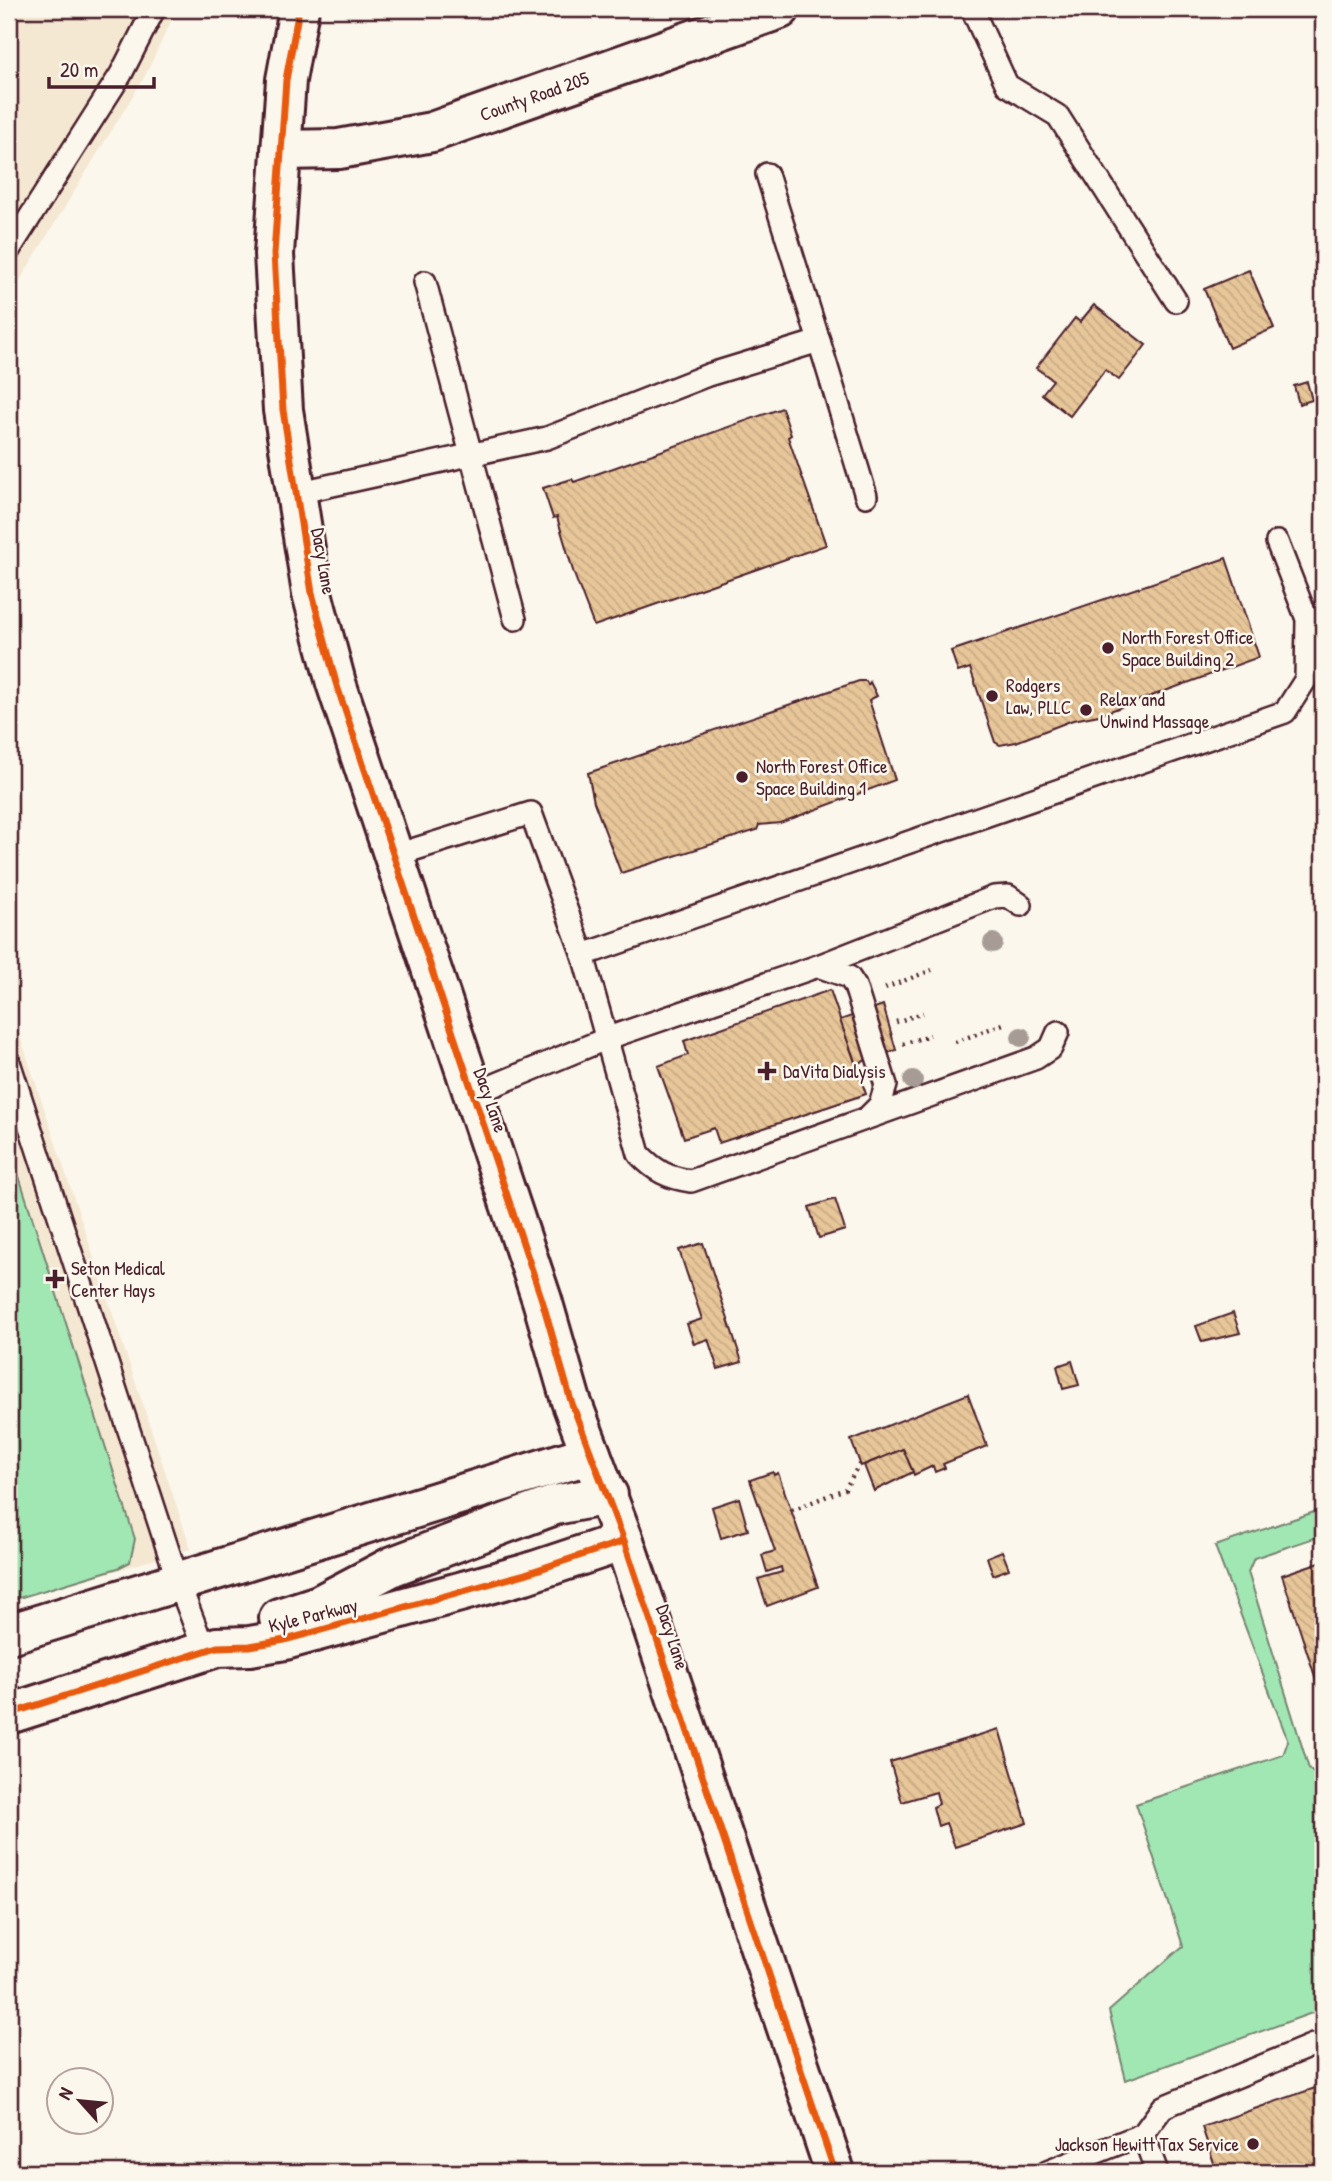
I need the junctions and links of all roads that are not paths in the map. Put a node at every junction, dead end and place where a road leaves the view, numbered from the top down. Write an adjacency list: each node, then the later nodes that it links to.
1 (154, 9): 7 (lane)
2 (299, 9): 5 (street, Dacy Lane)
3 (780, 9): 5 (street, County Road 205)
4 (972, 9): 9 (lane)
5 (281, 150): 12 (street, Dacy Lane)
6 (767, 174): 10 (lane)
7 (9, 250)
8 (425, 282): 11 (lane)
9 (1176, 301)
10 (819, 341): 11 (lane); 13 (lane)
11 (470, 455): 12 (lane); 15 (lane)
12 (296, 493): 16 (street, Dacy Lane)
13 (866, 496)
14 (1277, 542): 18 (lane)
15 (515, 619)
16 (393, 856): 18 (lane); 23 (street, Dacy Lane)
17 (1021, 905): 19 (lane)
18 (583, 954): 21 (lane)
19 (818, 966): 21 (lane); 24 (lane)
20 (1058, 1032): 24 (lane)
21 (608, 1038): 23 (lane); 24 (lane)
22 (9, 1062): 28 (lane)
23 (473, 1094): 25 (street, Dacy Lane)
24 (867, 1118)
25 (591, 1454): 26 (street, Dacy Lane); 28 (street)
26 (608, 1495): 27 (street, Dacy Lane); 30 (street, Kyle Parkway)
27 (625, 1541): 30 (street, Kyle Parkway); 34 (street, Dacy Lane)
28 (178, 1581): 29 (street); 30 (lane)
29 (9, 1634)
30 (211, 1649): 31 (street, Kyle Parkway)
31 (9, 1714)
32 (1323, 2050): 33 (lane)
33 (1143, 2134): 35 (lane); 36 (lane)
34 (835, 2172)
35 (1047, 2172)
36 (1157, 2172)

